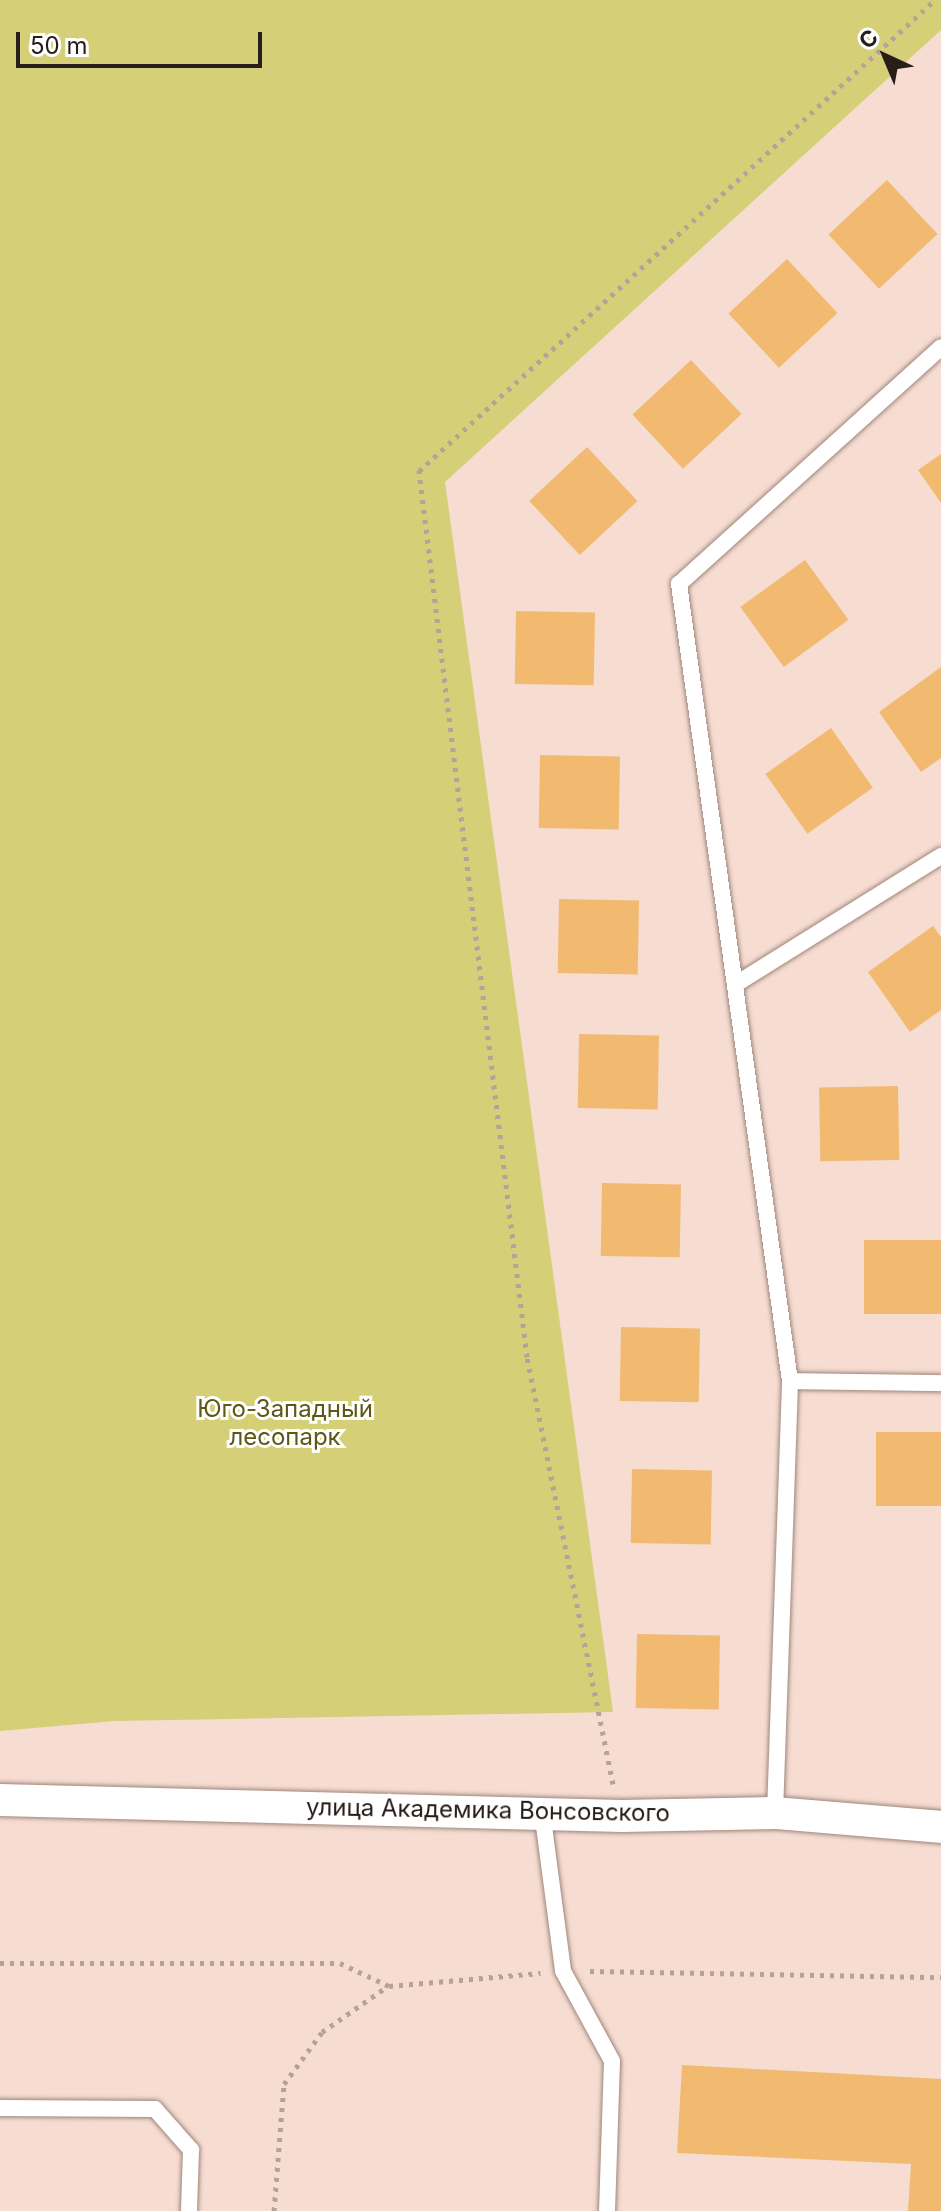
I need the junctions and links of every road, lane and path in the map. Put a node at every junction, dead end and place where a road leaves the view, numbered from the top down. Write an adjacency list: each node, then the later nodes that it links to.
1 (935, 0): 11 (path)
2 (941, 347): 4 (lane)
3 (941, 856): 4 (lane)
4 (736, 984): 5 (lane)
5 (790, 1381): 6 (lane); 10 (lane)
6 (941, 1383)
7 (0, 1800): 8 (street, улица Академика Вонсовского)
8 (34, 1801): 9 (street, улица Академика Вонсовского); 12 (street)
9 (542, 1809): 11 (street, улица Академика Вонсовского); 15 (lane)
10 (775, 1813): 11 (street, улица Академика Вонсовского); 13 (street, улица Академика Вонсовского)
11 (622, 1816)
12 (0, 1820)
13 (941, 1827)
14 (0, 1963): 17 (path)
15 (563, 1971): 16 (path); 17 (path); 21 (lane)
16 (941, 1977)
17 (389, 1986): 20 (path)
18 (0, 2108): 19 (lane)
19 (189, 2211)
20 (274, 2211)
21 (607, 2211)

